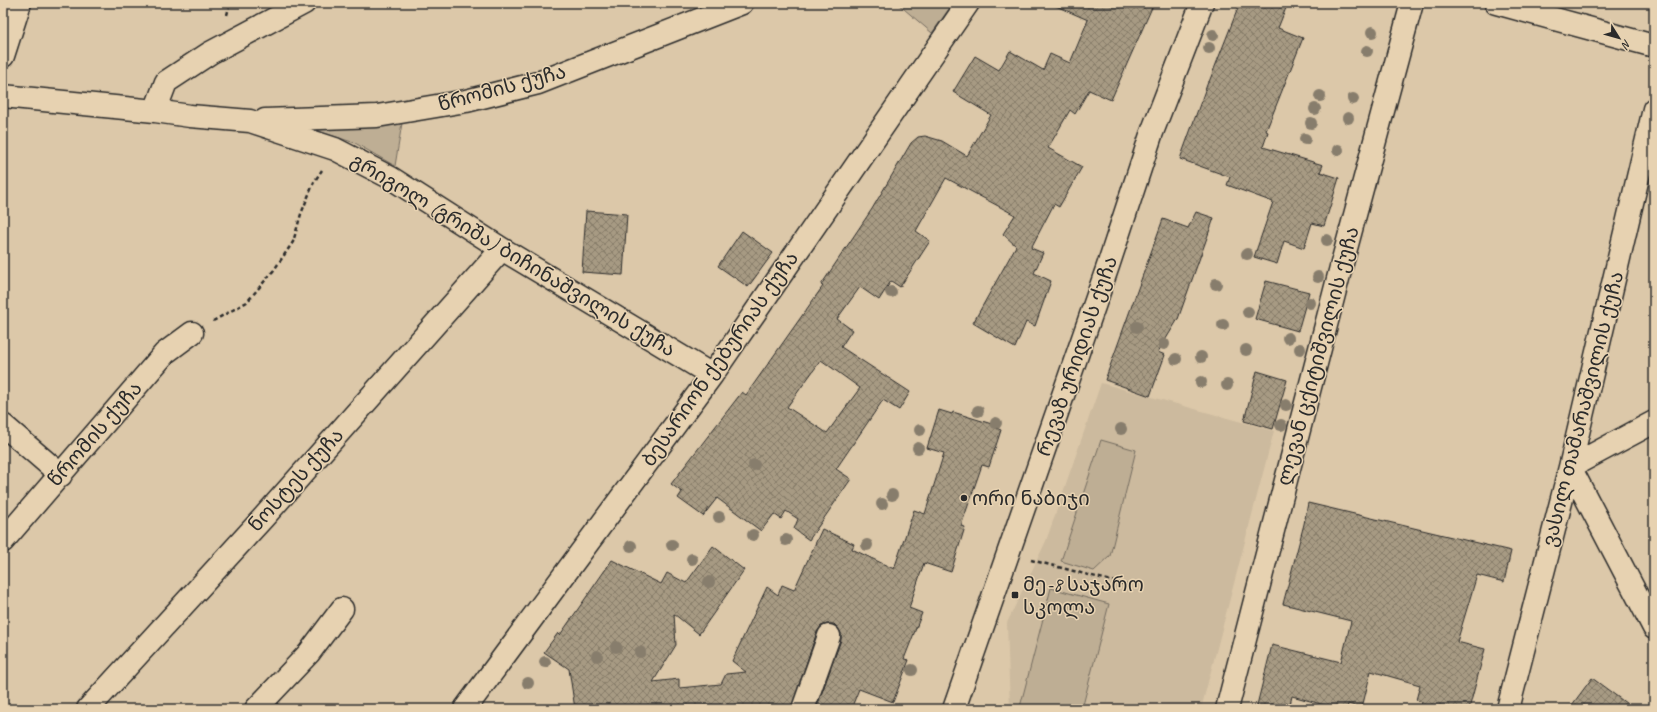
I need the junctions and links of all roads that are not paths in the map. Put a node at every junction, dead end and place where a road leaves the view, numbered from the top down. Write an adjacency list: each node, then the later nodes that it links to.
1 (20, 3): 10 (street)
2 (304, 3): 13 (street)
3 (742, 3): 8 (street, წრომის ქუჩა)
4 (968, 3): 17 (street, ბესარიონ ქებურიას ქუჩა)
5 (1202, 3): 30 (street, რევაზ ურიდიას ქუჩა)
6 (1412, 3): 31 (street, ლევან ცქიტიშვილის ქუჩა)
7 (1496, 3): 9 (street)
8 (706, 10): 14 (street, წრომის ქუჩა)
9 (1654, 46)
10 (3, 56)
11 (3, 96): 13 (street, გრიგოლ (გრიშა) ბიჩინაშვილის ქუჩა)
12 (1654, 109): 20 (street, ვასილ თამარაშვილის ქუჩა)
13 (155, 110): 14 (street, გრიგოლ (გრიშა) ბიჩინაშვილის ქუჩა)
14 (250, 121): 15 (street, გრიგოლ (გრიშა) ბიჩინაშვილის ქუჩა)
15 (502, 249): 17 (street, გრიგოლ (გრიშა) ბიჩინაშვილის ქუჩა); 26 (street, ნოსტეს ქუჩა)
16 (192, 333): 21 (street, წრომის ქუჩა)
17 (712, 375): 28 (street, ბესარიონ ქებურიას ქუჩა)
18 (1654, 422): 20 (street)
19 (3, 425): 21 (street)
20 (1570, 467): 24 (street); 32 (street, ვასილ თამარაშვილის ქუჩა)
21 (60, 475): 22 (street, წრომის ქუჩა)
22 (3, 541)
23 (342, 609): 27 (street)
24 (1654, 628)
25 (829, 636): 29 (street)
26 (88, 709)
27 (256, 709)
28 (465, 709)
29 (803, 709)
30 (954, 709)
31 (1227, 709)
32 (1508, 709)

